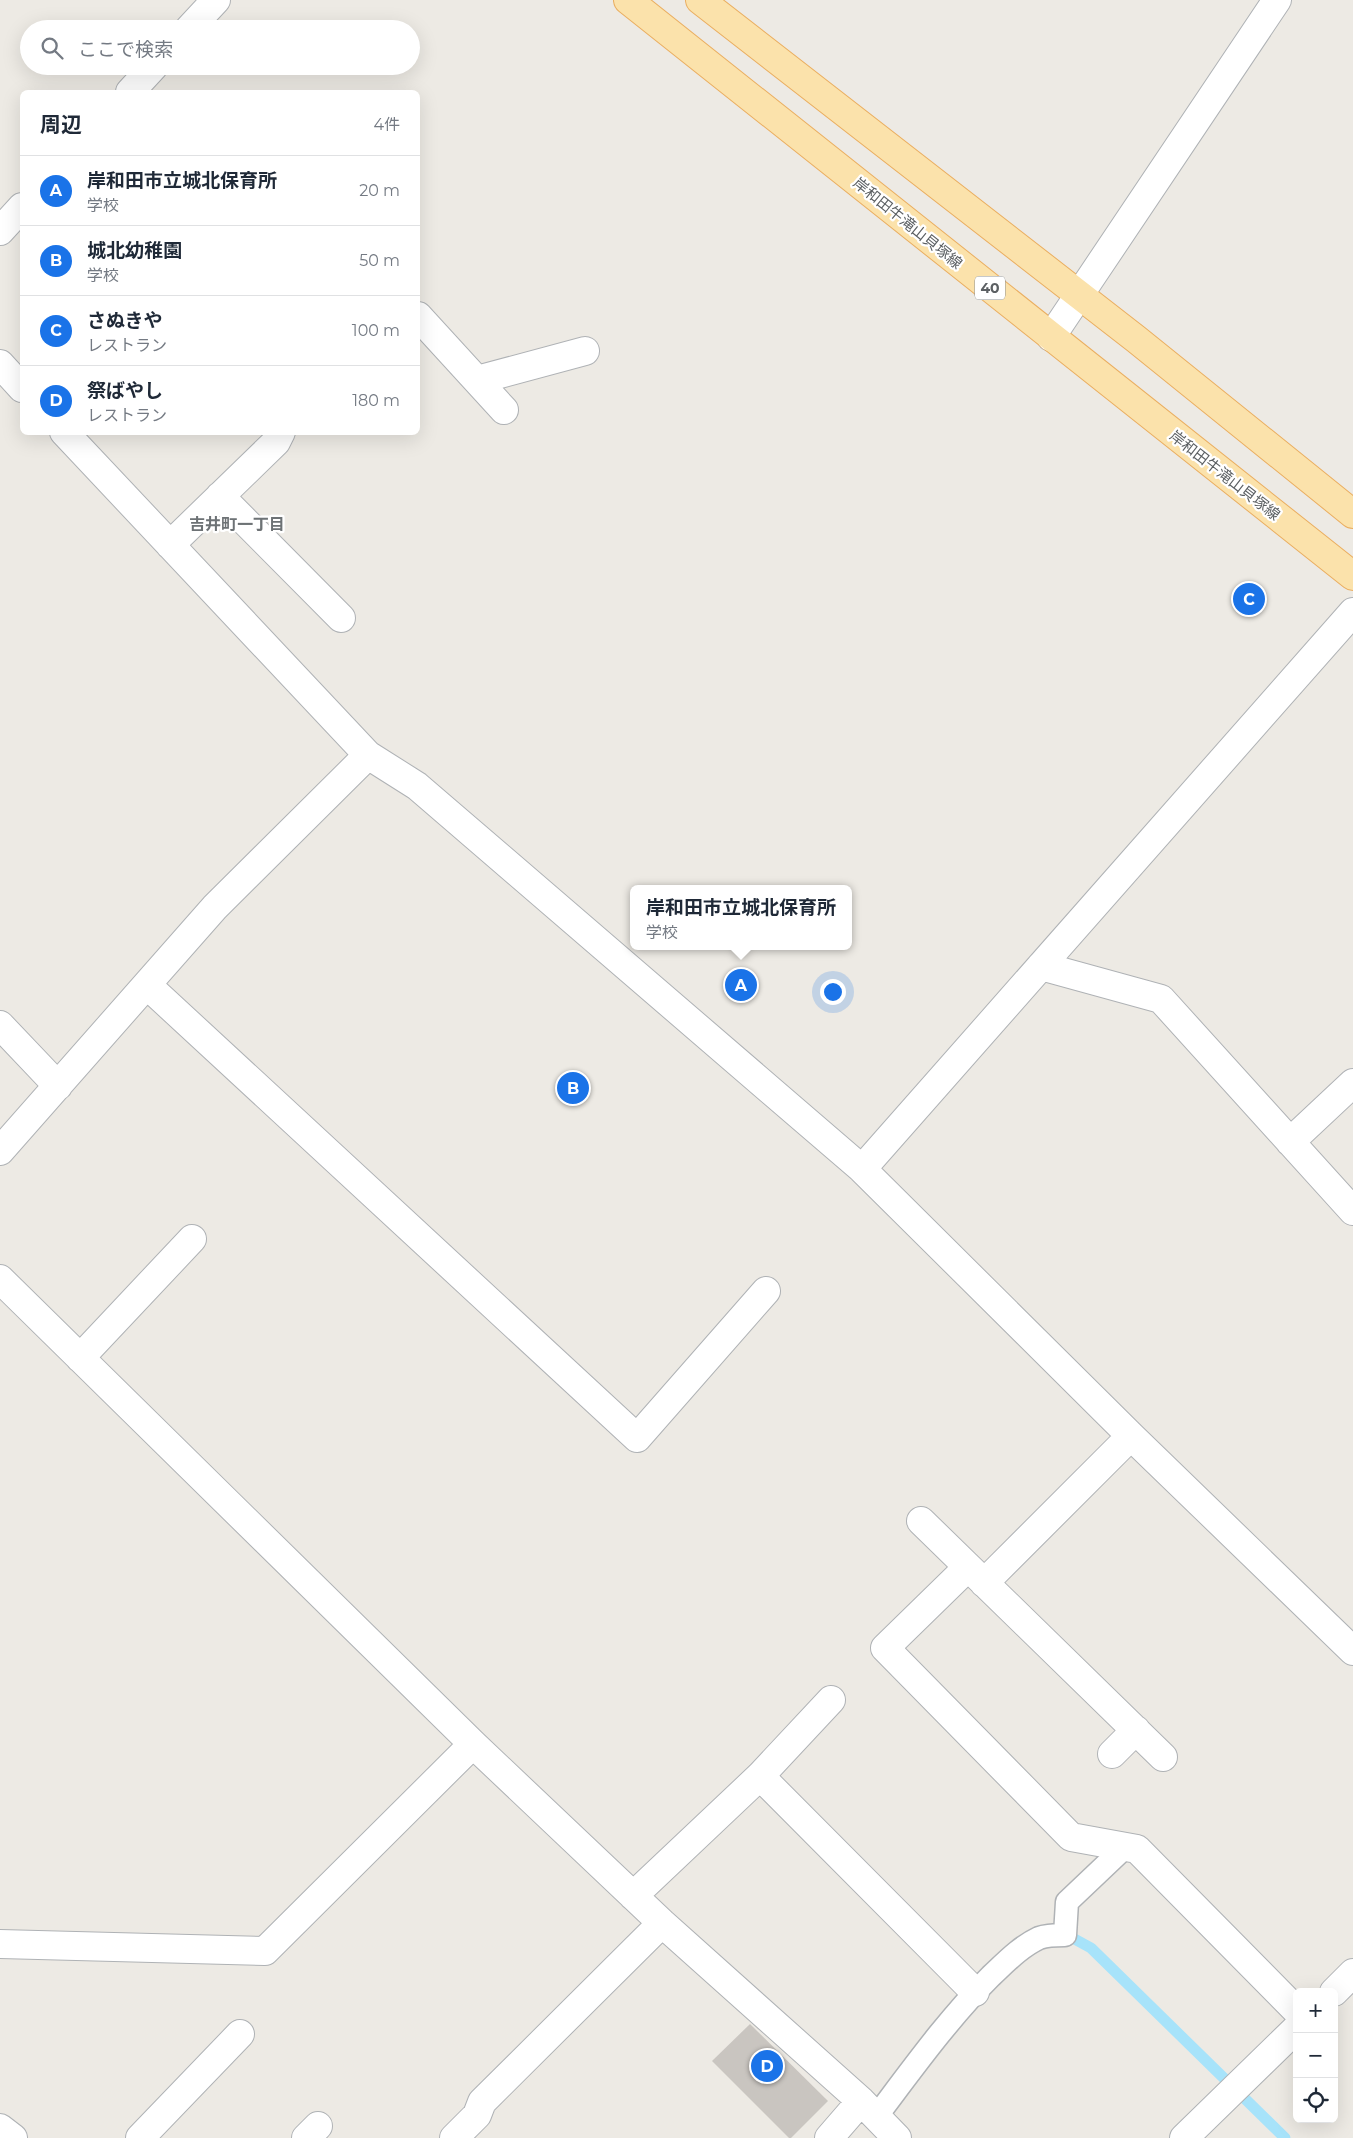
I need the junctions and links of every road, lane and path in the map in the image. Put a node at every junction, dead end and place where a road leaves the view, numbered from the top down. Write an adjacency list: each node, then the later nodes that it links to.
1 (216, 0): 5 (street)
2 (628, 0): 12 (main road, 岸和田牛滝山貝塚線 / 40)
3 (700, 0): 10 (main road)
4 (1277, 0): 10 (street)
5 (197, 20)
6 (146, 75): 7 (street)
7 (132, 90)
8 (20, 209): 9 (street)
9 (0, 231)
10 (1080, 295): 12 (street); 21 (main road)
11 (420, 318): 15 (street)
12 (1051, 337): 23 (main road, 岸和田牛滝山貝塚線 / 40)
13 (585, 351): 15 (street)
14 (0, 364): 16 (street)
15 (477, 380): 17 (street)
16 (20, 386)
17 (504, 410)
18 (67, 435): 22 (street)
19 (280, 435): 20 (street)
20 (220, 496): 22 (street); 25 (street)
21 (1353, 514)
22 (170, 544): 26 (street)
23 (1353, 576)
24 (1353, 612): 27 (street)
25 (341, 618)
26 (368, 755): 28 (street); 34 (street)
27 (1040, 966): 32 (street); 34 (street)
28 (147, 985): 31 (street); 38 (street)
29 (0, 1025): 31 (street)
30 (1353, 1083): 32 (street)
31 (58, 1086): 33 (street)
32 (1290, 1142): 35 (street)
33 (0, 1151)
34 (862, 1169): 40 (street)
35 (1353, 1211)
36 (192, 1239): 39 (street)
37 (0, 1279): 39 (street)
38 (766, 1291)
39 (80, 1358): 46 (street)
40 (1131, 1436): 42 (street); 43 (street)
41 (920, 1521): 42 (street)
42 (976, 1575): 45 (street); 50 (street)
43 (1353, 1651)
44 (832, 1700): 49 (street)
45 (1136, 1730): 47 (street); 48 (street)
46 (473, 1744): 51 (street); 53 (street)
47 (1112, 1754)
48 (1163, 1757)
49 (760, 1776): 51 (street); 56 (street)
50 (1125, 1847): 56 (lane); 57 (street)
51 (633, 1896): 52 (street)
52 (662, 1923): 60 (street); 64 (street)
53 (0, 1944)
54 (1353, 1973): 55 (street)
55 (1338, 1988)
56 (975, 1992): 60 (lane)
57 (1293, 2007)
58 (1293, 2032): 67 (street)
59 (240, 2034): 63 (street)
60 (869, 2109): 65 (street); 66 (street)
61 (0, 2128): 62 (street)
62 (12, 2138)
63 (140, 2138)
64 (454, 2138)
65 (829, 2138)
66 (897, 2138)
67 (1184, 2138)

